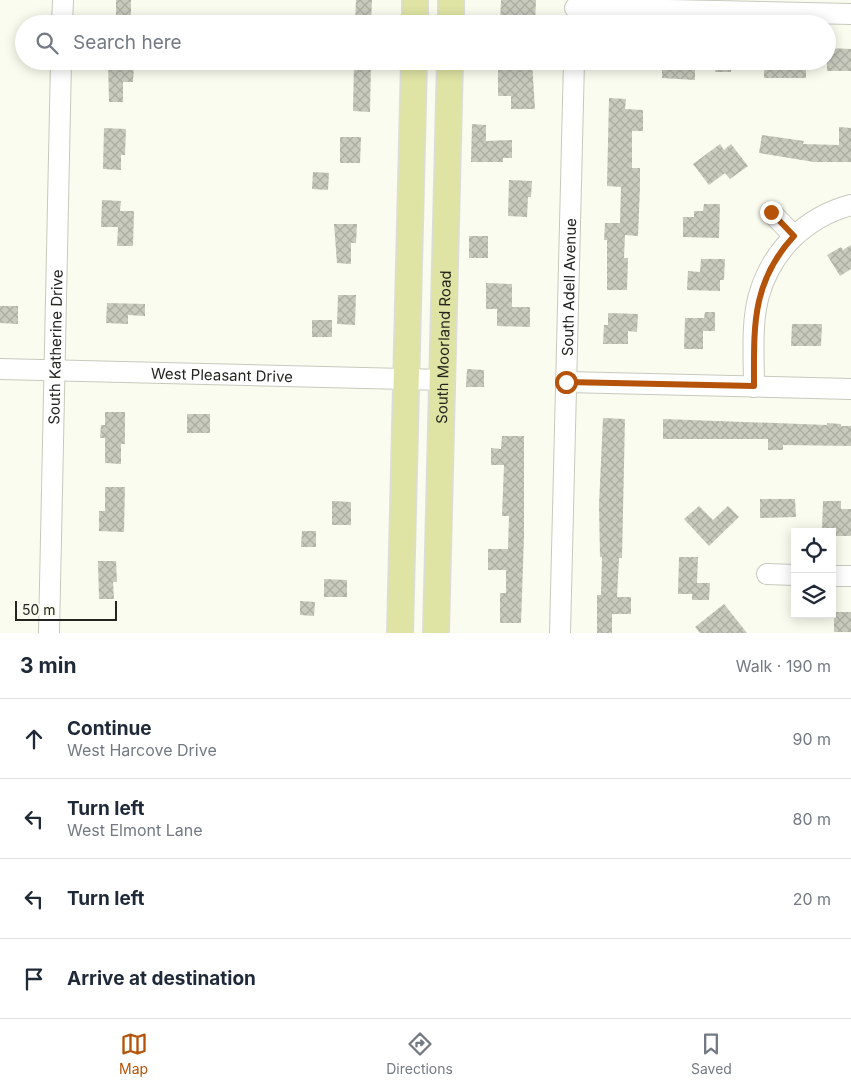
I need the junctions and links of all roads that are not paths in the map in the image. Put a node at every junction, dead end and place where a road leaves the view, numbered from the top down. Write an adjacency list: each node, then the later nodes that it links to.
1 (63, 0): 6 (street)
2 (415, 0): 7 (main road)
3 (451, 0): 8 (main road)
4 (575, 11): 5 (street)
5 (851, 14)
6 (62, 15)
7 (415, 15)
8 (451, 15)
9 (61, 70): 17 (street, South Katherine Drive)
10 (414, 70): 18 (main road)
11 (450, 70): 19 (main road, South Moorland Road)
12 (574, 70): 20 (street, South Adell Avenue)
13 (851, 205): 15 (street)
14 (771, 212): 15 (street)
15 (794, 236): 21 (street)
16 (0, 369): 17 (street, West Pleasant Drive)
17 (55, 369): 18 (street, West Pleasant Drive); 27 (street, South Katherine Drive)
18 (406, 379): 19 (street, West Pleasant Drive); 28 (main road)
19 (444, 380): 29 (main road, South Moorland Road)
20 (566, 382): 21 (street); 30 (street, South Adell Avenue)
21 (754, 386): 22 (street)
22 (851, 389)
23 (767, 574): 24 (street)
24 (791, 575)
25 (836, 576): 26 (street)
26 (851, 576)
27 (49, 633)
28 (400, 633)
29 (436, 633)
30 (560, 633)

